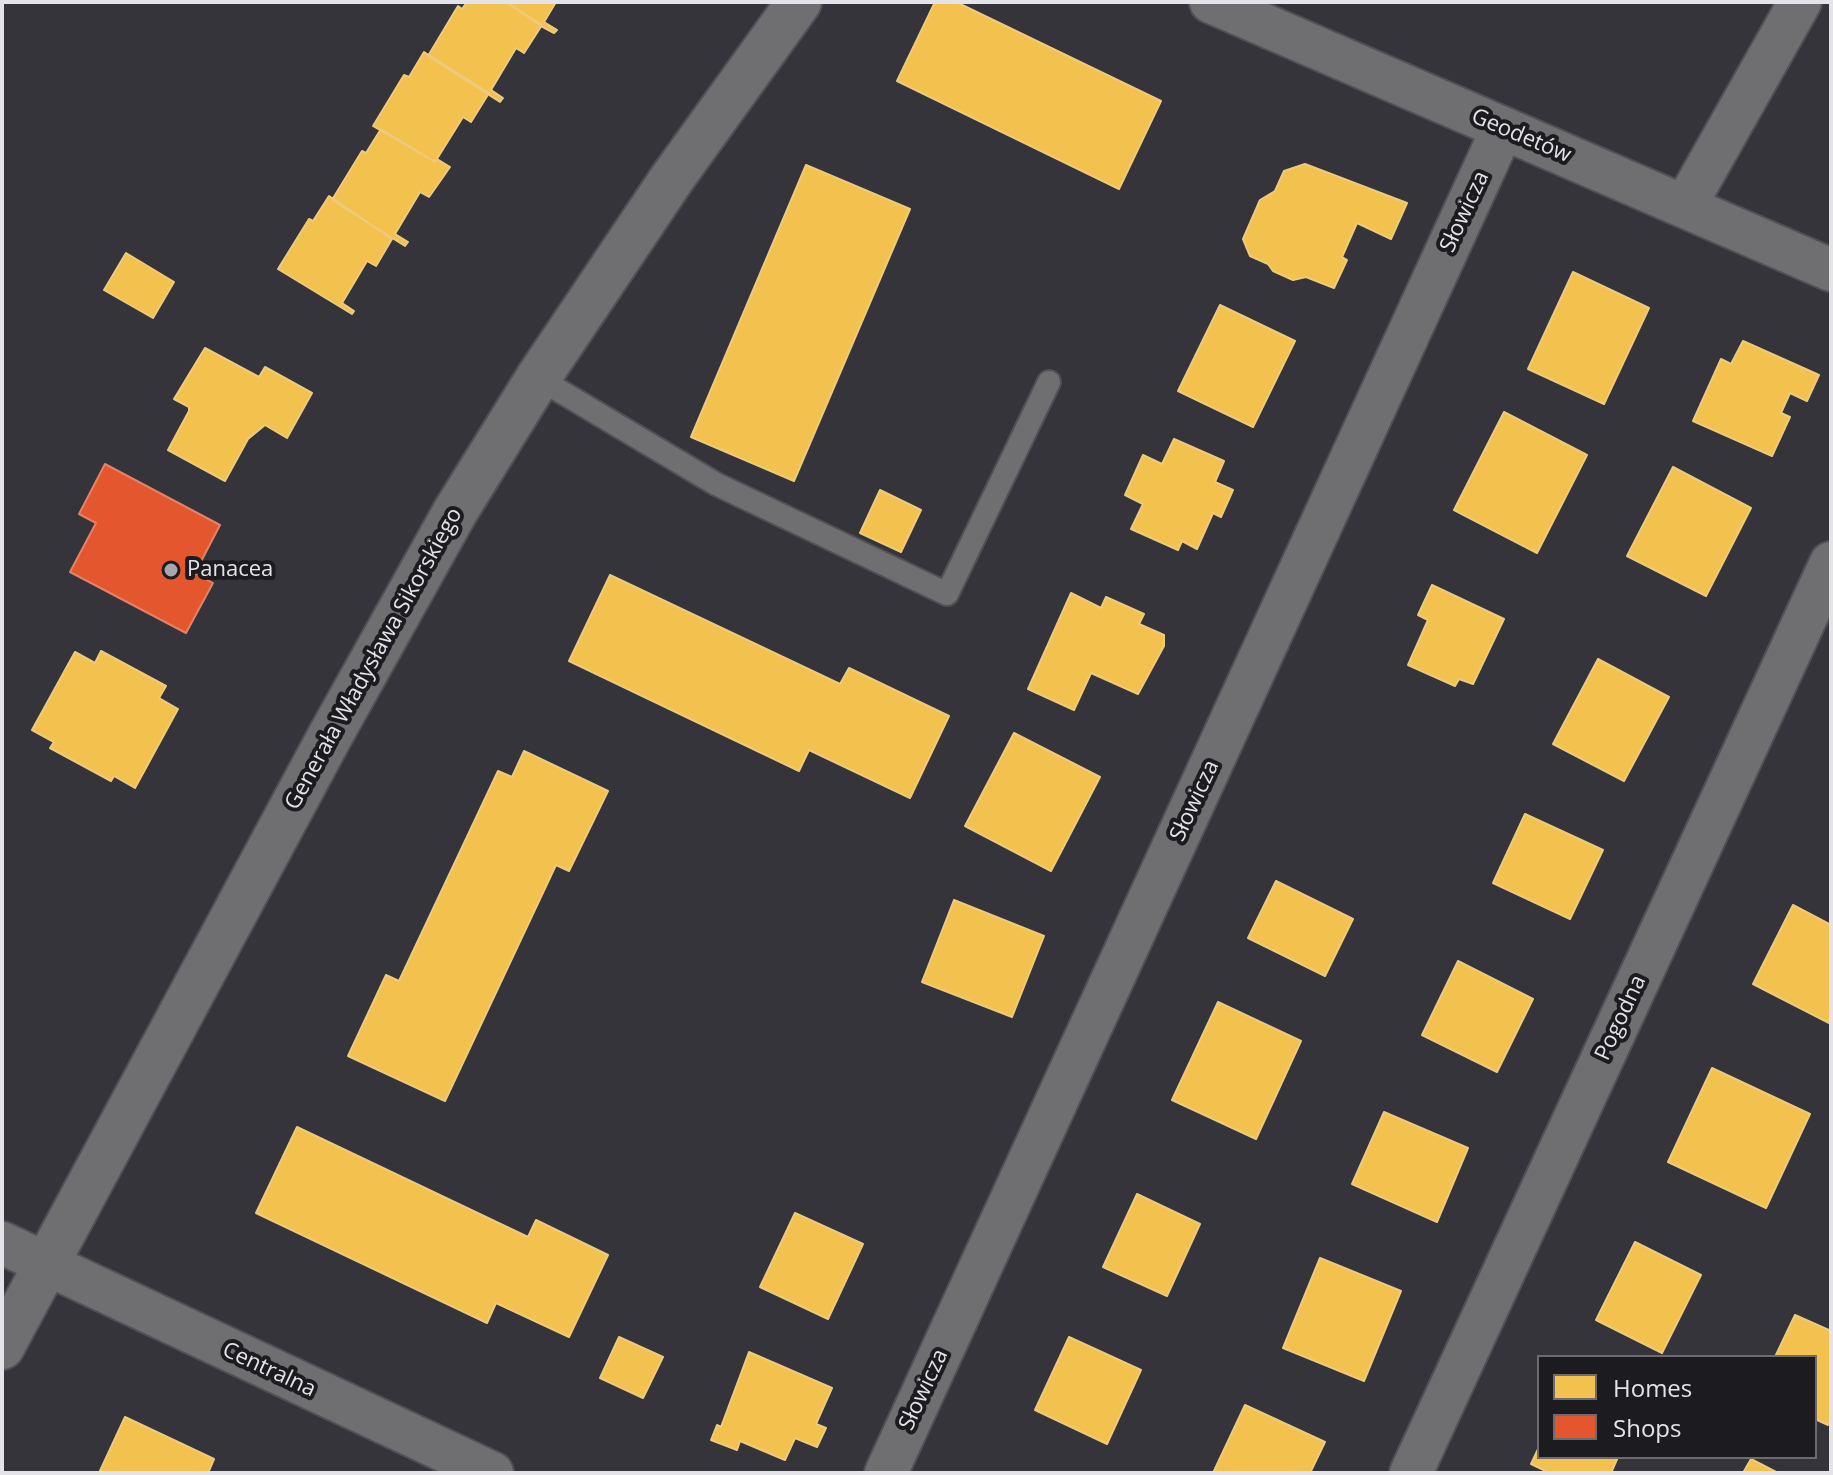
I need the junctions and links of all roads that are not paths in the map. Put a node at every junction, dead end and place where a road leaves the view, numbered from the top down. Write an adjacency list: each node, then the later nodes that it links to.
1 (799, 2): 7 (street, Generała Władysława Sikorskiego)
2 (1211, 2): 4 (street, Geodetów)
3 (1800, 2): 5 (street)
4 (1503, 128): 5 (street, Geodetów); 14 (street, Słowicza)
5 (1685, 206): 6 (street, Geodetów)
6 (1831, 270)
7 (538, 378): 8 (lane); 11 (street, Generała Władysława Sikorskiego)
8 (1049, 382)
9 (1831, 563): 15 (street, Pogodna)
10 (2, 1243): 11 (street, Centralna)
11 (47, 1265): 12 (street, Generała Władysława Sikorskiego); 13 (street, Centralna)
12 (2, 1347)
13 (492, 1473)
14 (886, 1473)
15 (1411, 1473)

